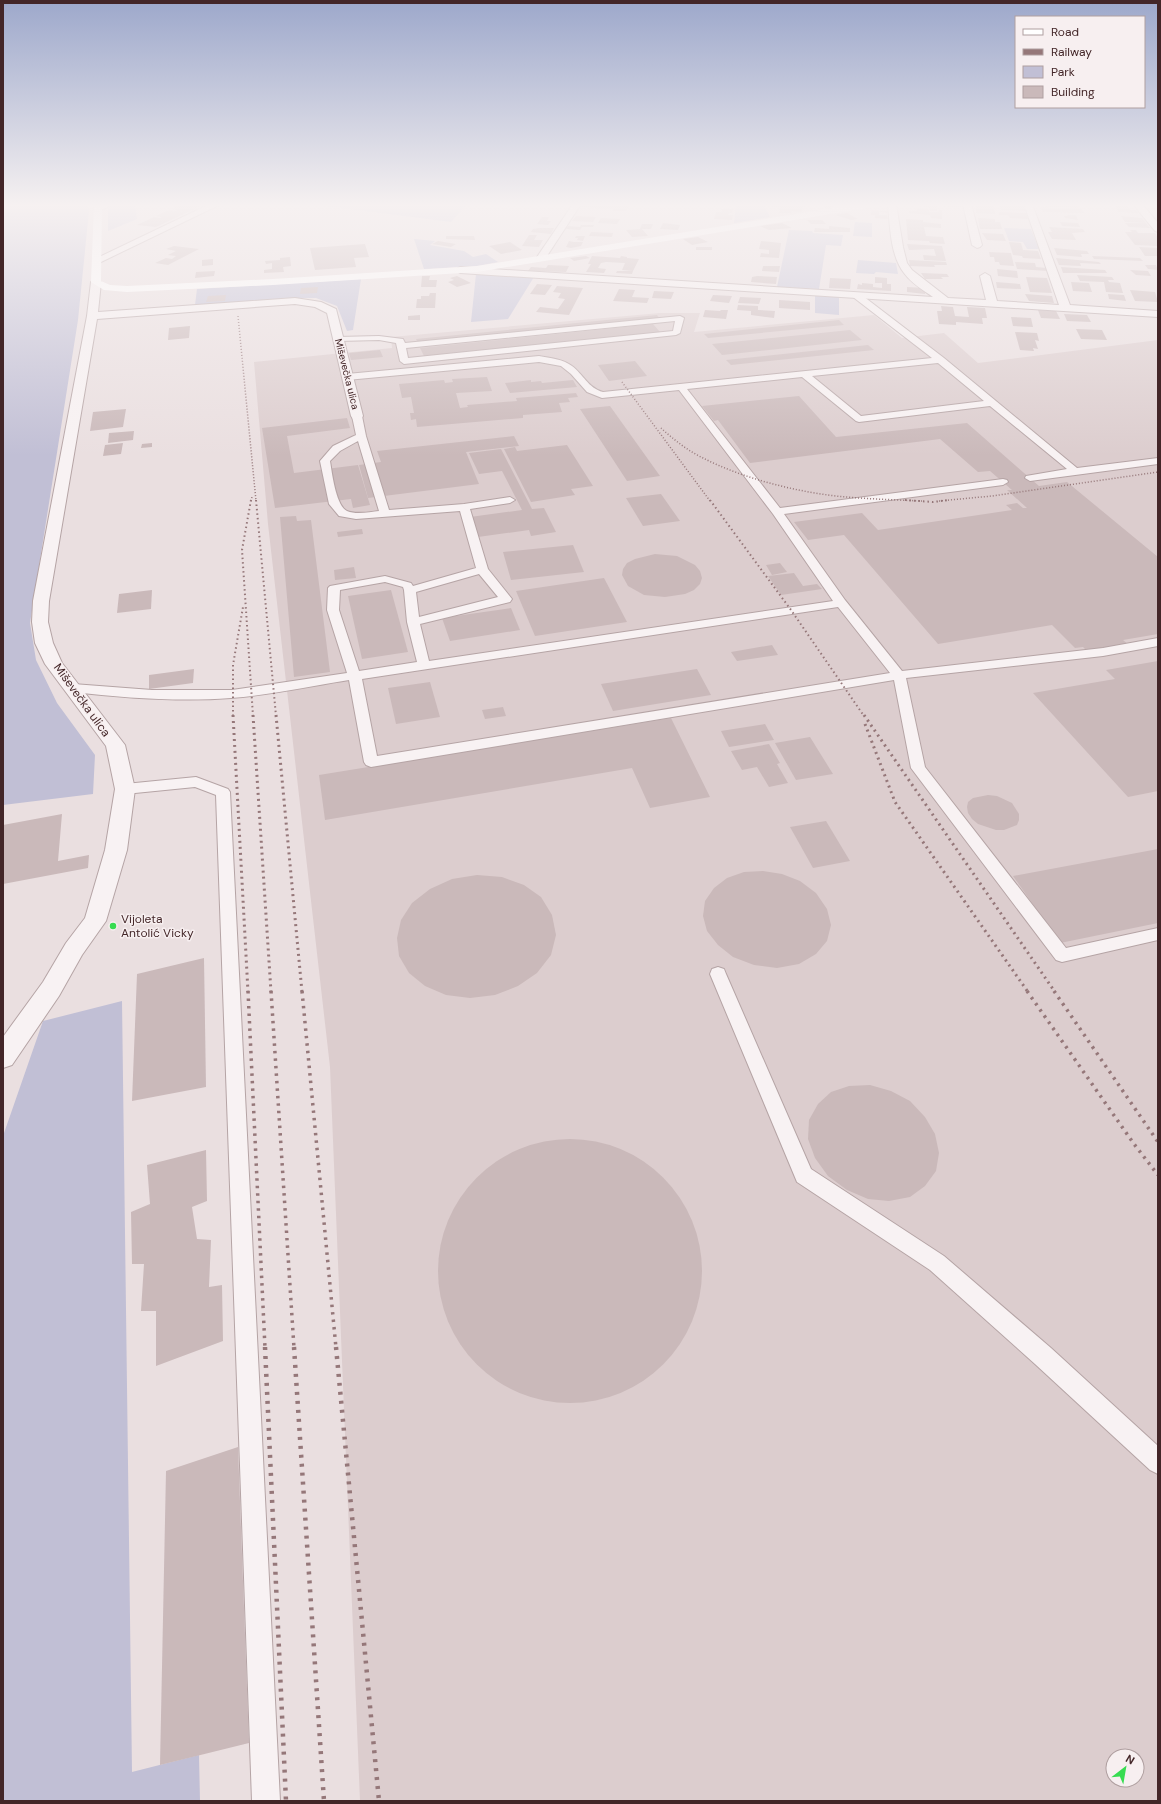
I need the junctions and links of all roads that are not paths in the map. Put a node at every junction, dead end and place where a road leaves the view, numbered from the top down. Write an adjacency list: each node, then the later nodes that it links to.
1 (95, 288): 13 (street, Miševečka ulica)
2 (112, 288): 3 (street)
3 (157, 288)
4 (748, 288): 8 (street)
5 (930, 288): 9 (street)
6 (988, 288): 10 (street)
7 (1059, 288): 11 (street)
8 (856, 295): 9 (street); 16 (lane)
9 (946, 300): 10 (street)
10 (992, 303): 11 (street)
11 (1066, 308): 12 (street)
12 (1158, 314)
13 (92, 316): 14 (street, Miševečka ulica); 39 (street, Miševečka ulica)
14 (338, 339): 15 (lane); 18 (street, Miševečka ulica)
15 (401, 346): 15 (lane)
16 (941, 360): 17 (lane); 20 (lane)
17 (805, 375): 19 (lane); 20 (lane)
18 (347, 377): 19 (lane); 21 (street, Miševečka ulica)
19 (681, 387): 29 (lane)
20 (993, 403): 24 (lane)
21 (358, 416): 22 (lane)
22 (361, 436): 30 (lane); 30 (lane)
23 (1158, 461): 24 (lane)
24 (1075, 471): 25 (lane)
25 (1030, 478)
26 (1003, 482): 29 (lane)
27 (510, 500): 28 (lane)
28 (464, 507): 30 (lane); 31 (lane)
29 (777, 512): 33 (lane)
30 (385, 513)
31 (482, 570): 32 (lane); 34 (lane)
32 (410, 590): 34 (lane); 38 (lane)
33 (841, 603): 36 (lane); 37 (lane)
34 (413, 622): 36 (lane)
35 (1158, 642): 37 (lane)
36 (424, 665): 38 (lane)
37 (899, 675): 38 (lane); 41 (lane)
38 (354, 677): 39 (lane)
39 (73, 688): 40 (street, Miševečka ulica)
40 (124, 789): 43 (street, Miševečka ulica); 45 (lane)
41 (1158, 934)
42 (718, 974): 44 (lane)
43 (3, 1057)
44 (1158, 1462)
45 (266, 1801)

